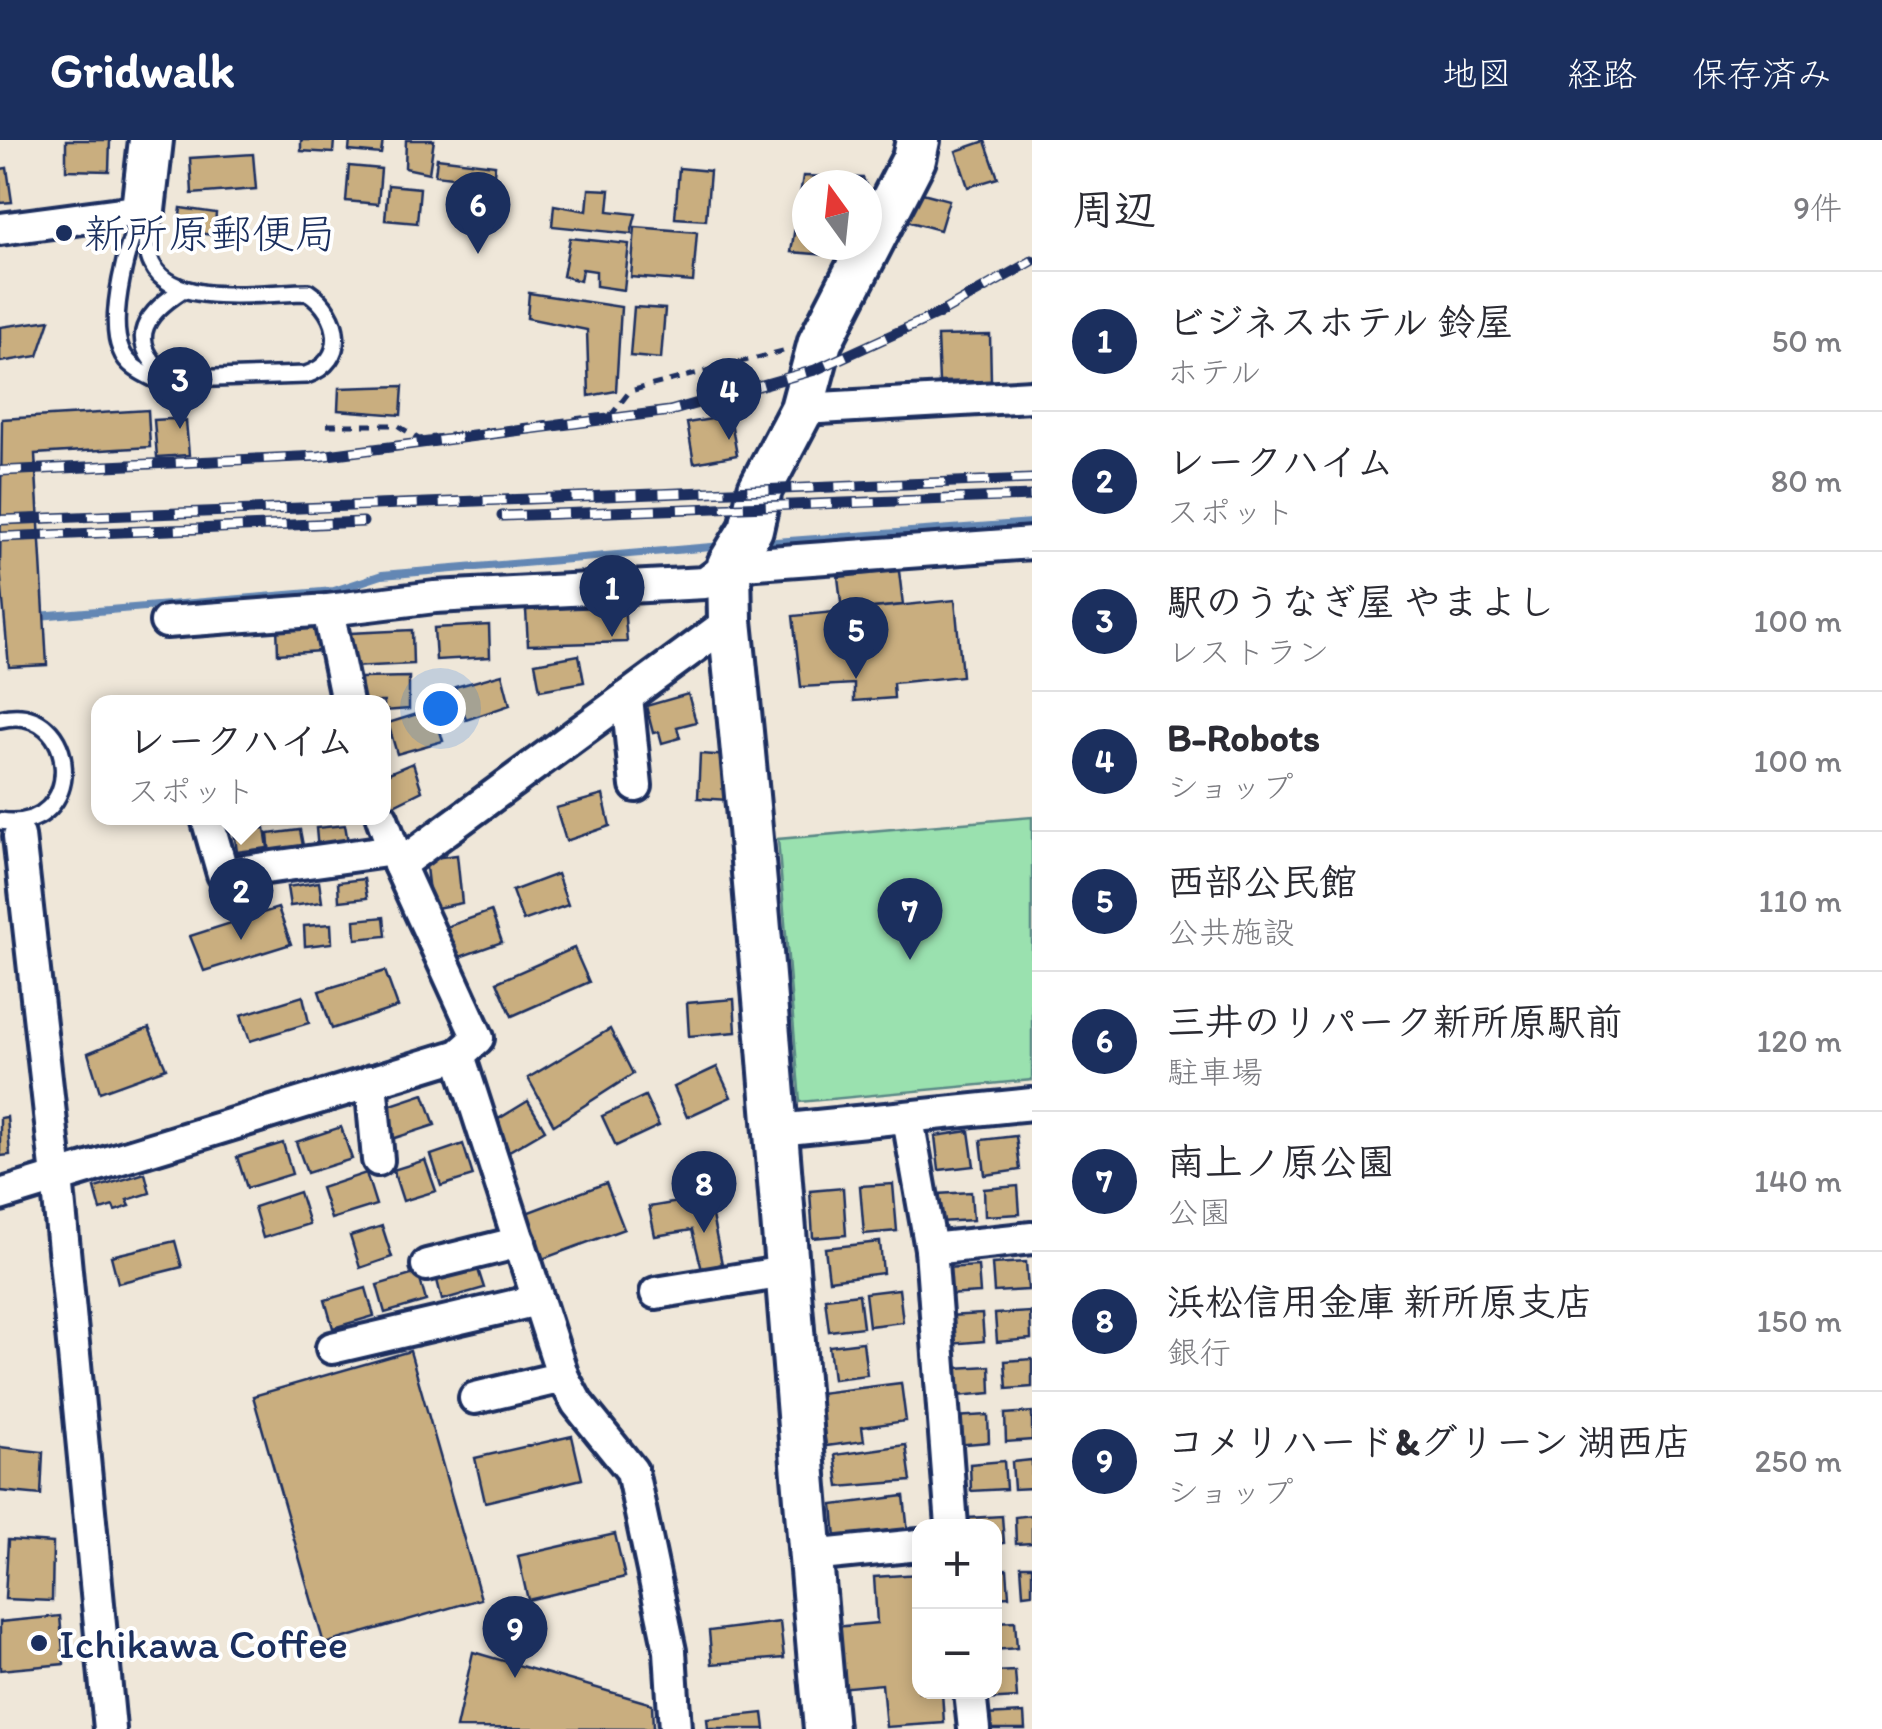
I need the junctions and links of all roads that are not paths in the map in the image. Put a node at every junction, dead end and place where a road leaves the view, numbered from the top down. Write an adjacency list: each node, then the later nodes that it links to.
1 (151, 140): 3 (street)
2 (918, 140): 8 (street)
3 (143, 210): 4 (street); 5 (lane); 6 (lane)
4 (0, 229)
5 (182, 290): 6 (lane); 6 (lane)
6 (171, 380)
7 (1032, 396): 8 (street)
8 (802, 409): 10 (street)
9 (1032, 543): 10 (street)
10 (737, 552): 11 (street); 12 (street)
11 (328, 610): 13 (street); 14 (street)
12 (730, 621): 15 (street); 26 (street)
13 (166, 622)
14 (346, 695)
15 (627, 697): 17 (street); 21 (street)
16 (0, 719): 18 (lane)
17 (636, 786)
18 (12, 824): 28 (street)
19 (209, 825): 21 (street)
20 (384, 825): 21 (street)
21 (396, 858): 22 (street)
22 (459, 1055): 23 (street); 31 (street)
23 (370, 1081): 27 (street); 28 (street)
24 (1032, 1104): 25 (street)
25 (908, 1118): 26 (street); 32 (street)
26 (778, 1130): 34 (street)
27 (378, 1160)
28 (58, 1177): 29 (street); 44 (street)
29 (0, 1196)
30 (1032, 1238): 32 (street)
31 (520, 1242): 33 (street); 36 (street)
32 (931, 1248): 40 (street)
33 (427, 1265)
34 (785, 1272): 35 (street); 42 (street)
35 (656, 1293)
36 (538, 1300): 37 (street); 38 (street)
37 (332, 1348)
38 (563, 1376): 39 (street); 45 (street)
39 (475, 1398)
40 (951, 1519)
41 (912, 1546): 42 (street)
42 (810, 1556): 46 (street)
43 (971, 1699): 47 (street)
44 (110, 1729)
45 (675, 1729)
46 (826, 1729)
47 (974, 1729)

